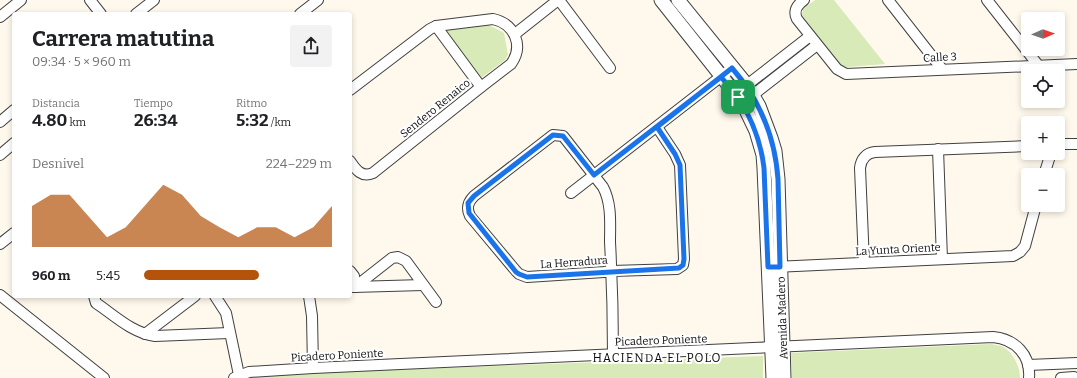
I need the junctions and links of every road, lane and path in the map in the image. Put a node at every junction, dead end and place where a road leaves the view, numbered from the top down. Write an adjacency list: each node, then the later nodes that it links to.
1 (22, 0): 14 (street)
2 (90, 0): 11 (street)
3 (154, 0): 12 (street)
4 (318, 0): 13 (street)
5 (558, 0): 16 (street); 23 (street)
6 (661, 0): 26 (street, Avenida Madero)
7 (678, 0): 24 (street, Avenida Madero)
8 (804, 0): 17 (street, Calle 3)
9 (888, 0): 25 (street)
10 (987, 0): 19 (street)
11 (99, 12)
12 (139, 12)
13 (303, 12)
14 (0, 17)
15 (436, 26): 16 (street); 27 (street); 28 (street)
16 (515, 34): 27 (street, Sendero Renaico)
17 (810, 36): 18 (street, Calle 3); 29 (street)
18 (817, 45): 25 (street, Calle 3); 29 (street)
19 (1037, 64)
20 (1065, 64): 21 (street, Calle 3)
21 (1077, 64)
22 (1021, 66): 25 (street, Calle 3)
23 (610, 68)
24 (732, 68): 26 (street); 29 (street, Avenida Madero)
25 (942, 69)
26 (721, 77): 30 (street, Avenida Madero); 33 (street)
27 (481, 87): 40 (street, Sendero Renaico)
28 (352, 88)
29 (750, 90): 30 (street); 48 (street, Avenida Madero)
30 (738, 97): 48 (street, Avenida Madero)
31 (12, 112): 32 (street)
32 (0, 122)
33 (657, 127): 41 (street); 49 (street, La Herradura)
34 (1065, 144): 35 (street)
35 (1077, 144)
36 (12, 145): 39 (street)
37 (1021, 146): 38 (street)
38 (938, 149): 46 (street); 47 (street)
39 (0, 155)
40 (352, 163)
41 (594, 175): 42 (street); 49 (street); 49 (street, La Herradura)
42 (571, 193)
43 (1034, 212): 46 (street, La Yunta Oriente)
44 (12, 235): 45 (street)
45 (0, 244)
46 (942, 259): 47 (street, La Yunta Oriente)
47 (864, 263): 48 (street, La Yunta Oriente)
48 (774, 267): 61 (street, Avenida Madero)
49 (612, 272): 62 (street)
50 (352, 274): 52 (street)
51 (423, 285): 52 (street); 52 (street); 58 (street)
52 (352, 287)
53 (0, 295): 68 (street)
54 (95, 298): 60 (street)
55 (192, 298): 60 (street)
56 (216, 298): 59 (street)
57 (309, 298): 66 (street)
58 (436, 302)
59 (229, 333): 60 (street); 67 (street)
60 (145, 334)
61 (778, 348): 62 (street, Picadero Poniente); 64 (street, Picadero Poniente); 69 (street, Avenida Madero); 70 (street, Avenida Madero)
62 (613, 354): 66 (street, Picadero Poniente)
63 (1077, 363): 64 (street)
64 (1028, 365): 71 (street)
65 (1077, 366): 73 (street)
66 (313, 368): 67 (street, Picadero Poniente)
67 (237, 377)
68 (104, 378)
69 (773, 378)
70 (784, 378)
71 (1029, 378)
72 (1061, 378): 73 (street)
73 (1074, 378)

